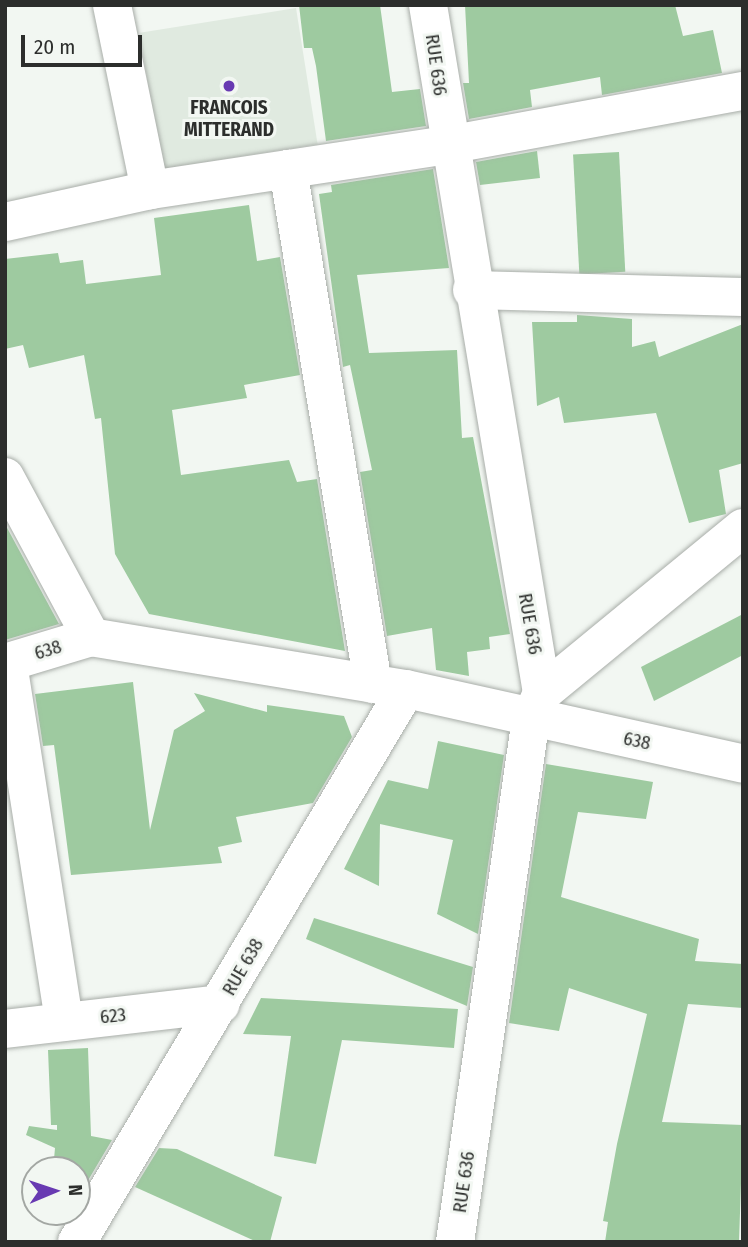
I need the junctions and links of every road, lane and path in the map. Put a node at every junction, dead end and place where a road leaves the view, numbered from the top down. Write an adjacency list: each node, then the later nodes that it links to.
1 (112, 5): 6 (street)
2 (428, 5): 4 (street, RUE 636)
3 (743, 92): 4 (street)
4 (448, 145): 5 (street); 8 (street, RUE 636)
5 (288, 169): 6 (street); 14 (street)
6 (150, 190): 7 (street)
7 (5, 222)
8 (472, 290): 9 (street); 15 (street, RUE 636)
9 (743, 297)
10 (5, 477): 12 (street)
11 (743, 528): 15 (street)
12 (91, 637): 13 (street, 638); 14 (street, 638)
13 (7, 663): 18 (street)
14 (390, 686): 15 (street, 638); 17 (street, RUE 638)
15 (537, 706): 16 (street, 638); 21 (street, RUE 636)
16 (743, 764)
17 (221, 1004): 18 (street, 623); 20 (street, RUE 638)
18 (64, 1022): 19 (street, 623)
19 (5, 1029)
20 (77, 1242)
21 (455, 1242)

